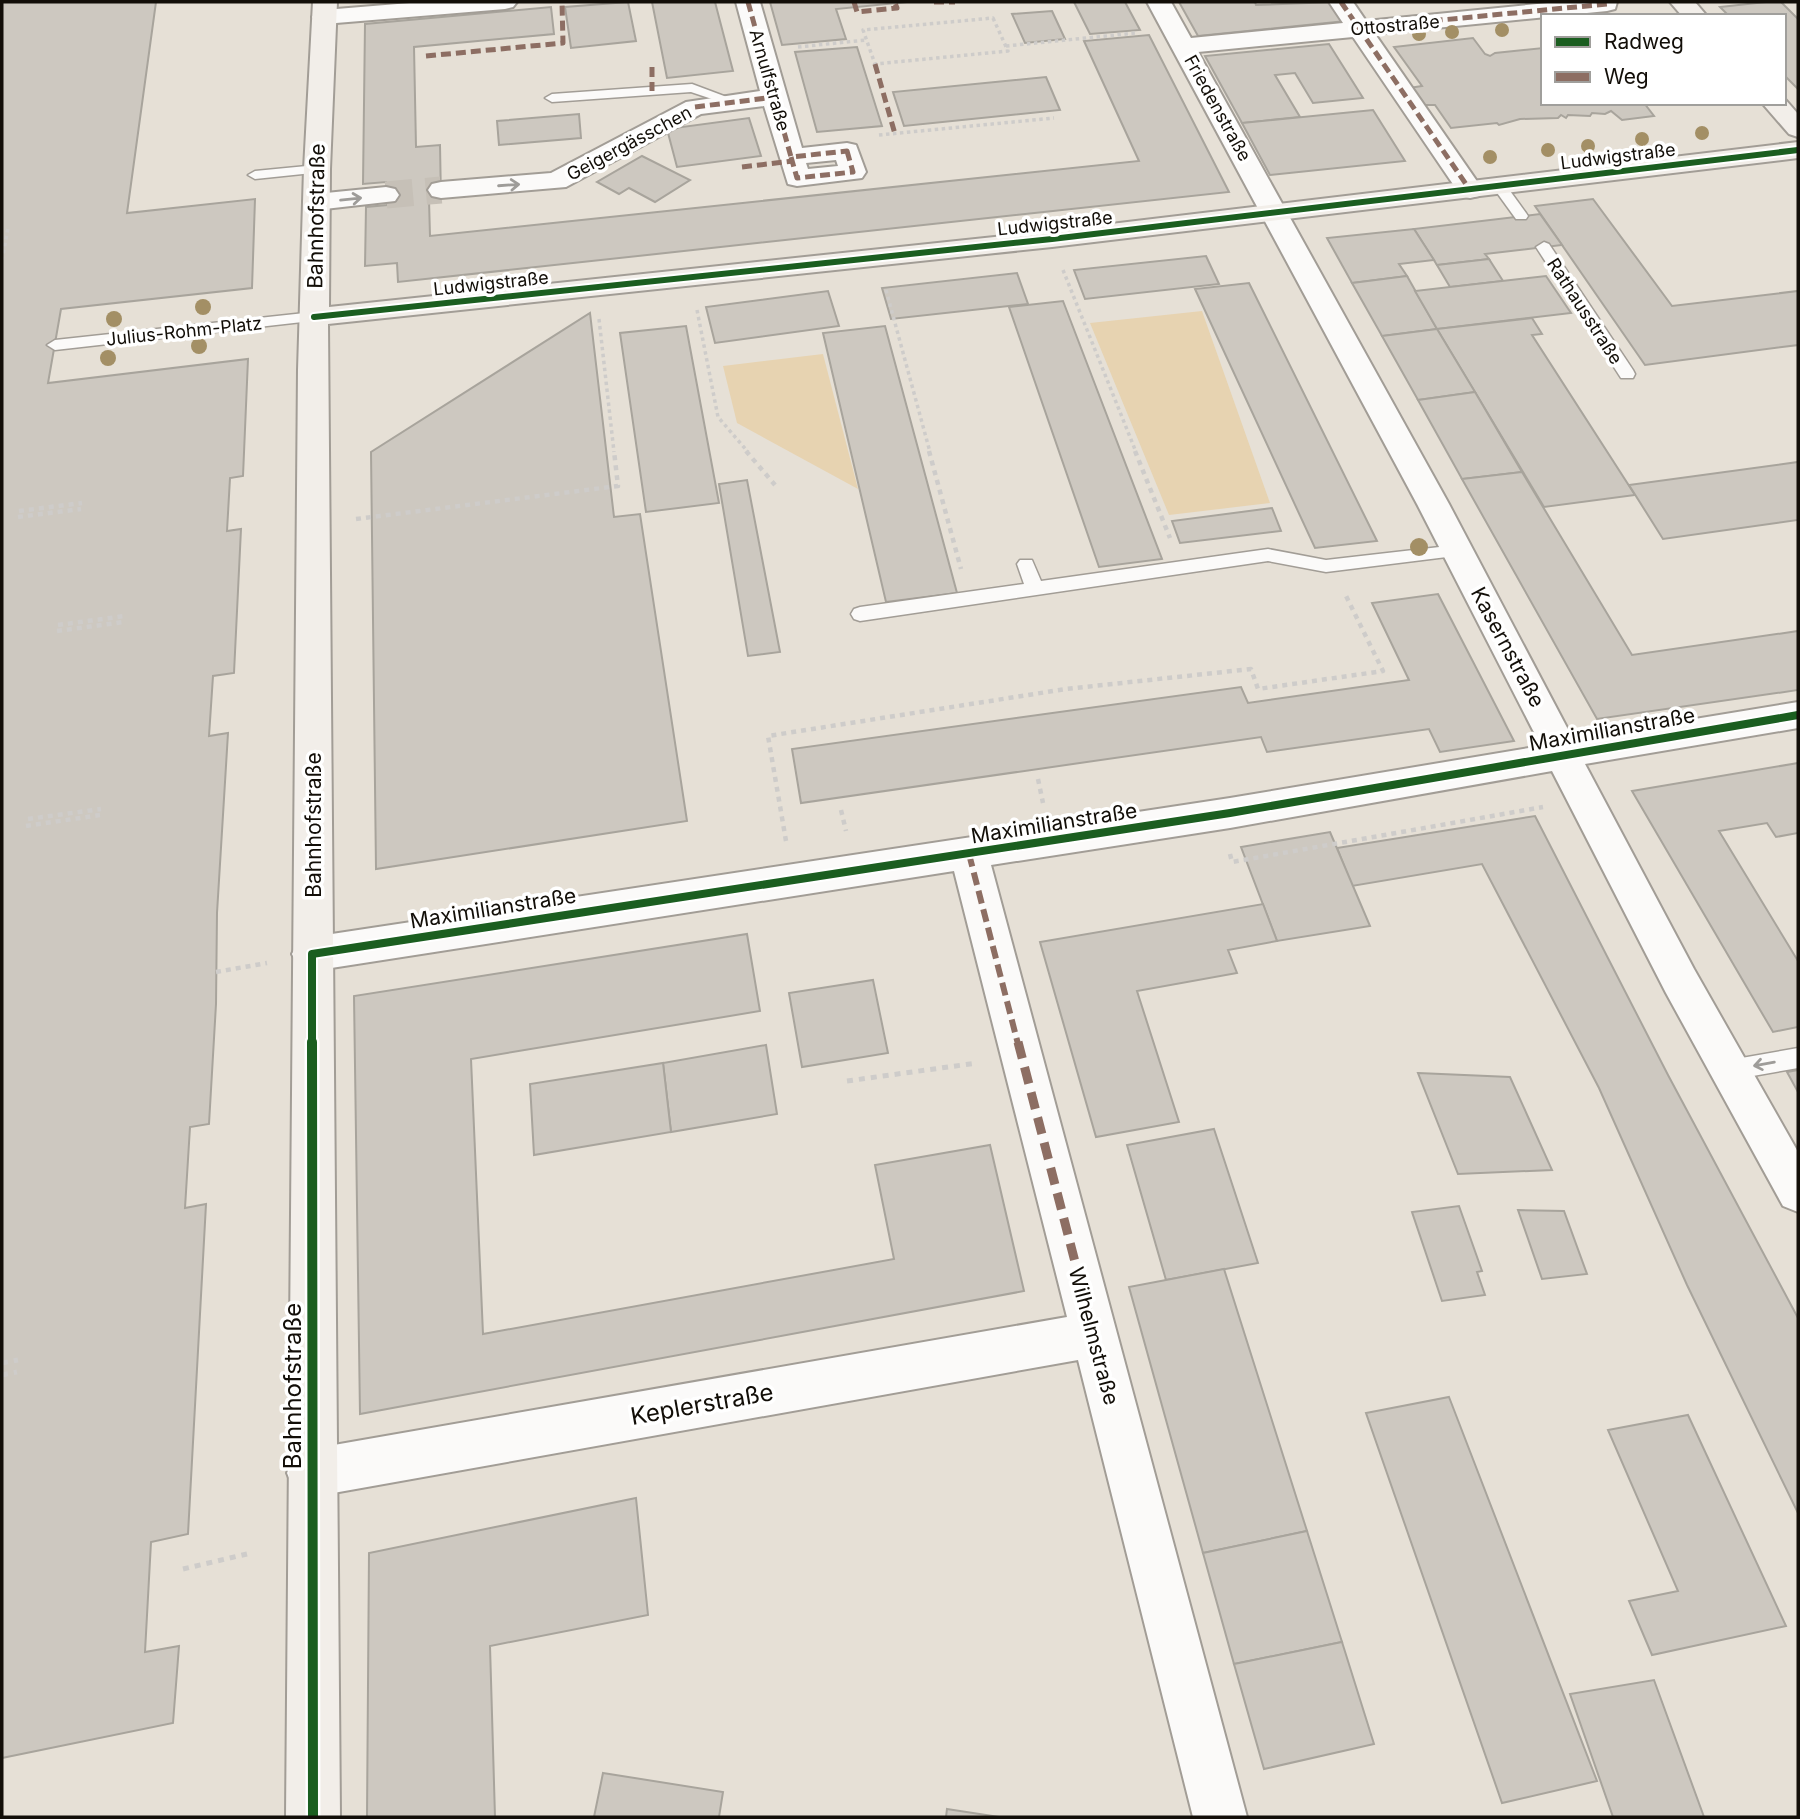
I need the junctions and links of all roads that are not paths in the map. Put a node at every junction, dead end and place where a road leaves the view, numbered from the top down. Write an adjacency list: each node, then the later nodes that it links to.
1 (505, 2): 6 (street)
2 (748, 2): 9 (street, Arnulfstraße)
3 (1159, 2): 8 (street, Friedenstraße)
4 (1341, 2): 7 (street)
5 (1606, 4): 7 (street, Ottostraße)
6 (324, 10): 16 (street, Bahnhofstraße)
7 (1358, 28): 8 (street, Ottostraße); 20 (street)
8 (1179, 38): 23 (street, Friedenstraße)
9 (775, 97): 11 (street, Geigergässchen); 15 (street, Arnulfstraße)
10 (552, 98): 11 (lane)
11 (733, 102): 19 (street, Geigergässchen, one-way to 11)
12 (1777, 105): 13 (street)
13 (1798, 129)
14 (1798, 150): 18 (street, Ludwigstraße)
15 (846, 151)
16 (317, 169): 17 (lane); 22 (street, Bahnhofstraße)
17 (255, 175)
18 (1500, 187): 20 (street, Ludwigstraße); 24 (lane)
19 (441, 190)
20 (1470, 190): 23 (street, Ludwigstraße)
21 (386, 195): 22 (street, one-way to 21)
22 (316, 202): 26 (street, Bahnhofstraße)
23 (1276, 214): 26 (street, Ludwigstraße); 29 (street, Kasernstraße)
24 (1521, 216)
25 (1544, 247): 28 (lane, Rathausstraße)
26 (314, 317): 27 (lane, Julius-Rohm-Platz); 36 (street, Bahnhofstraße)
27 (55, 345)
28 (1627, 374)
29 (1457, 551): 31 (lane); 34 (street, Kasernstraße)
30 (1026, 564): 31 (lane)
31 (1035, 589): 32 (lane)
32 (860, 614)
33 (1798, 715): 34 (street, Maximilianstraße)
34 (1563, 755): 35 (street, Maximilianstraße); 38 (street, Kasernstraße)
35 (969, 854): 36 (street, Maximilianstraße); 40 (street, Wilhelmstraße)
36 (312, 954): 41 (street, Bahnhofstraße)
37 (1798, 1058): 38 (lane, one-way to 38)
38 (1730, 1070): 39 (street, Kasernstraße)
39 (1798, 1192)
40 (1094, 1335): 41 (street, Keplerstraße); 43 (street, Wilhelmstraße)
41 (311, 1473): 42 (street, Bahnhofstraße)
42 (313, 1817)
43 (1220, 1817)

